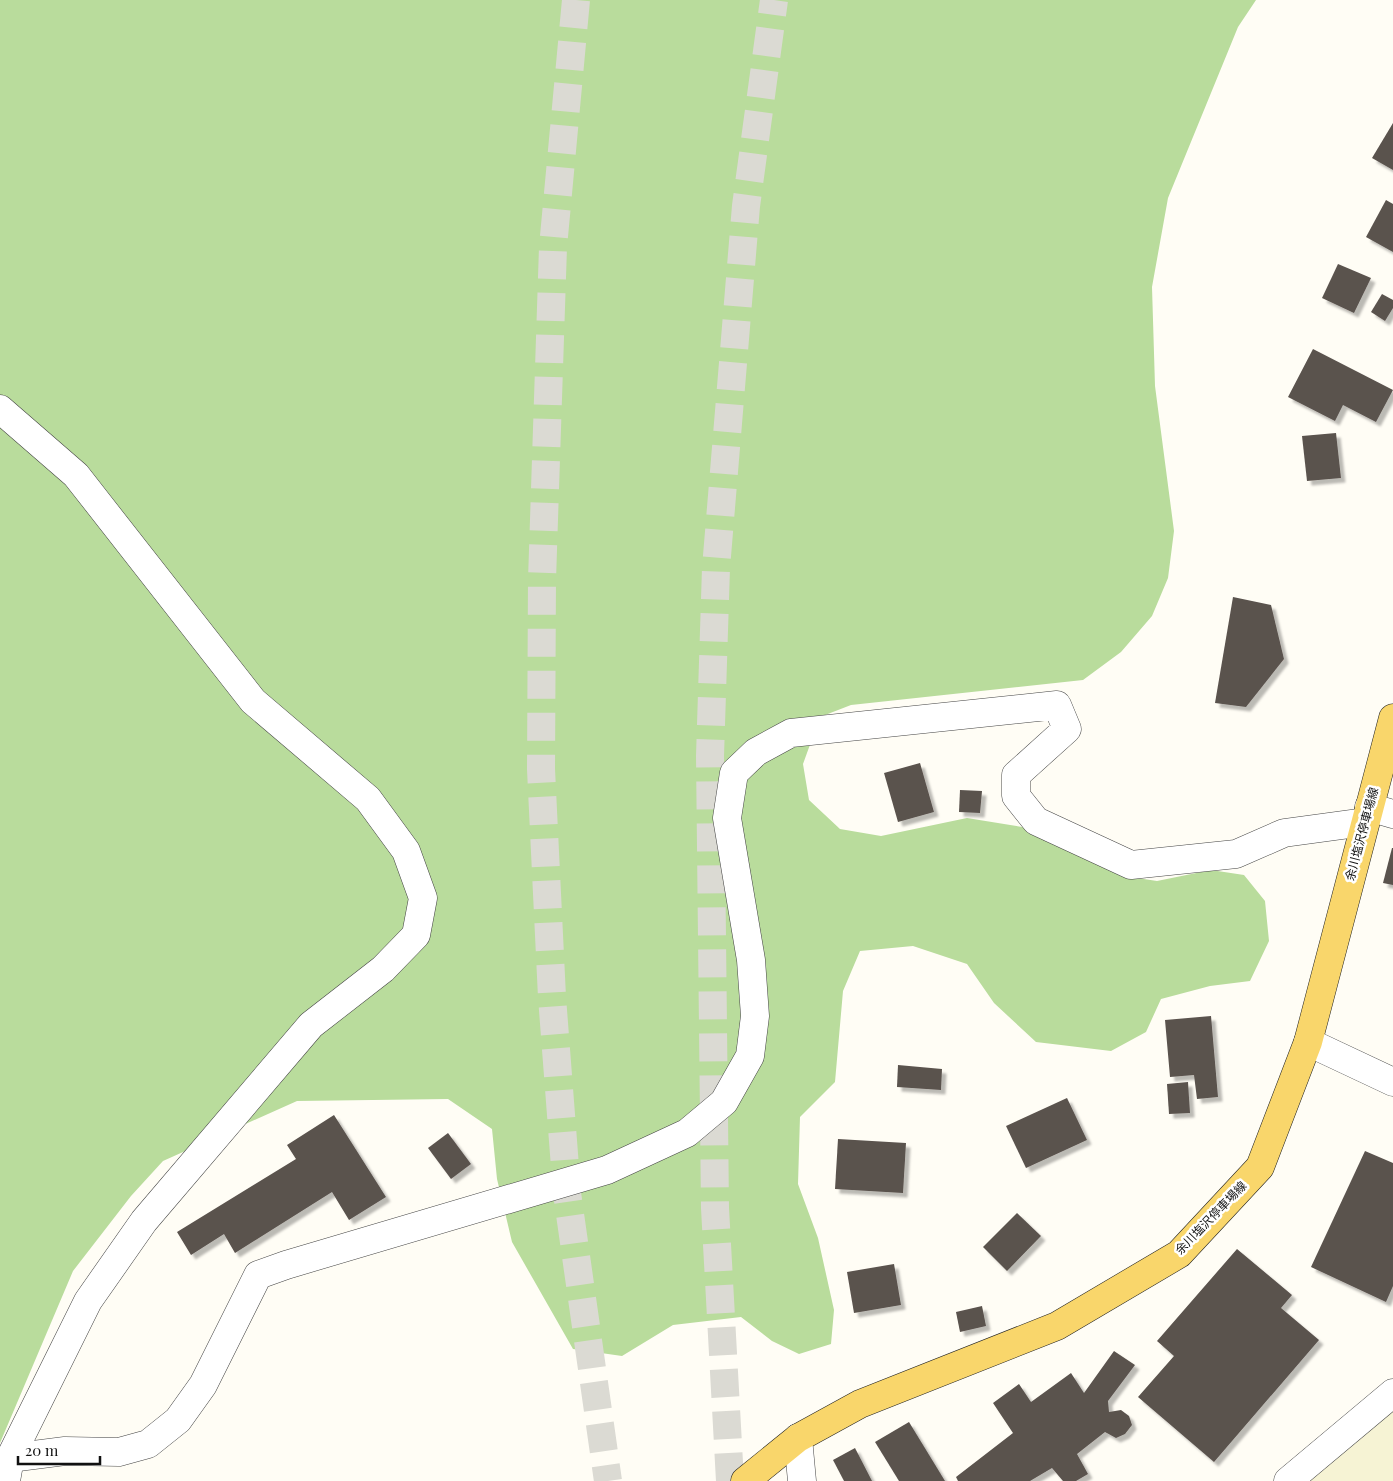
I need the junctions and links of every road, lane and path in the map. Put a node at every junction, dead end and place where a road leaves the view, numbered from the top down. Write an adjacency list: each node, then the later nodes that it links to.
1 (0, 409): 8 (street)
2 (1393, 718): 3 (main road, 余川塩沢停車場線)
3 (1375, 814): 4 (main road, 余川塩沢停車場線); 8 (street)
4 (1308, 1042): 5 (street); 7 (main road, 余川塩沢停車場線)
5 (1393, 1082)
6 (1393, 1393): 11 (street)
7 (798, 1438): 9 (main road, 余川塩沢停車場線); 10 (street)
8 (8, 1470)
9 (745, 1481)
10 (802, 1481)
11 (1288, 1481)

